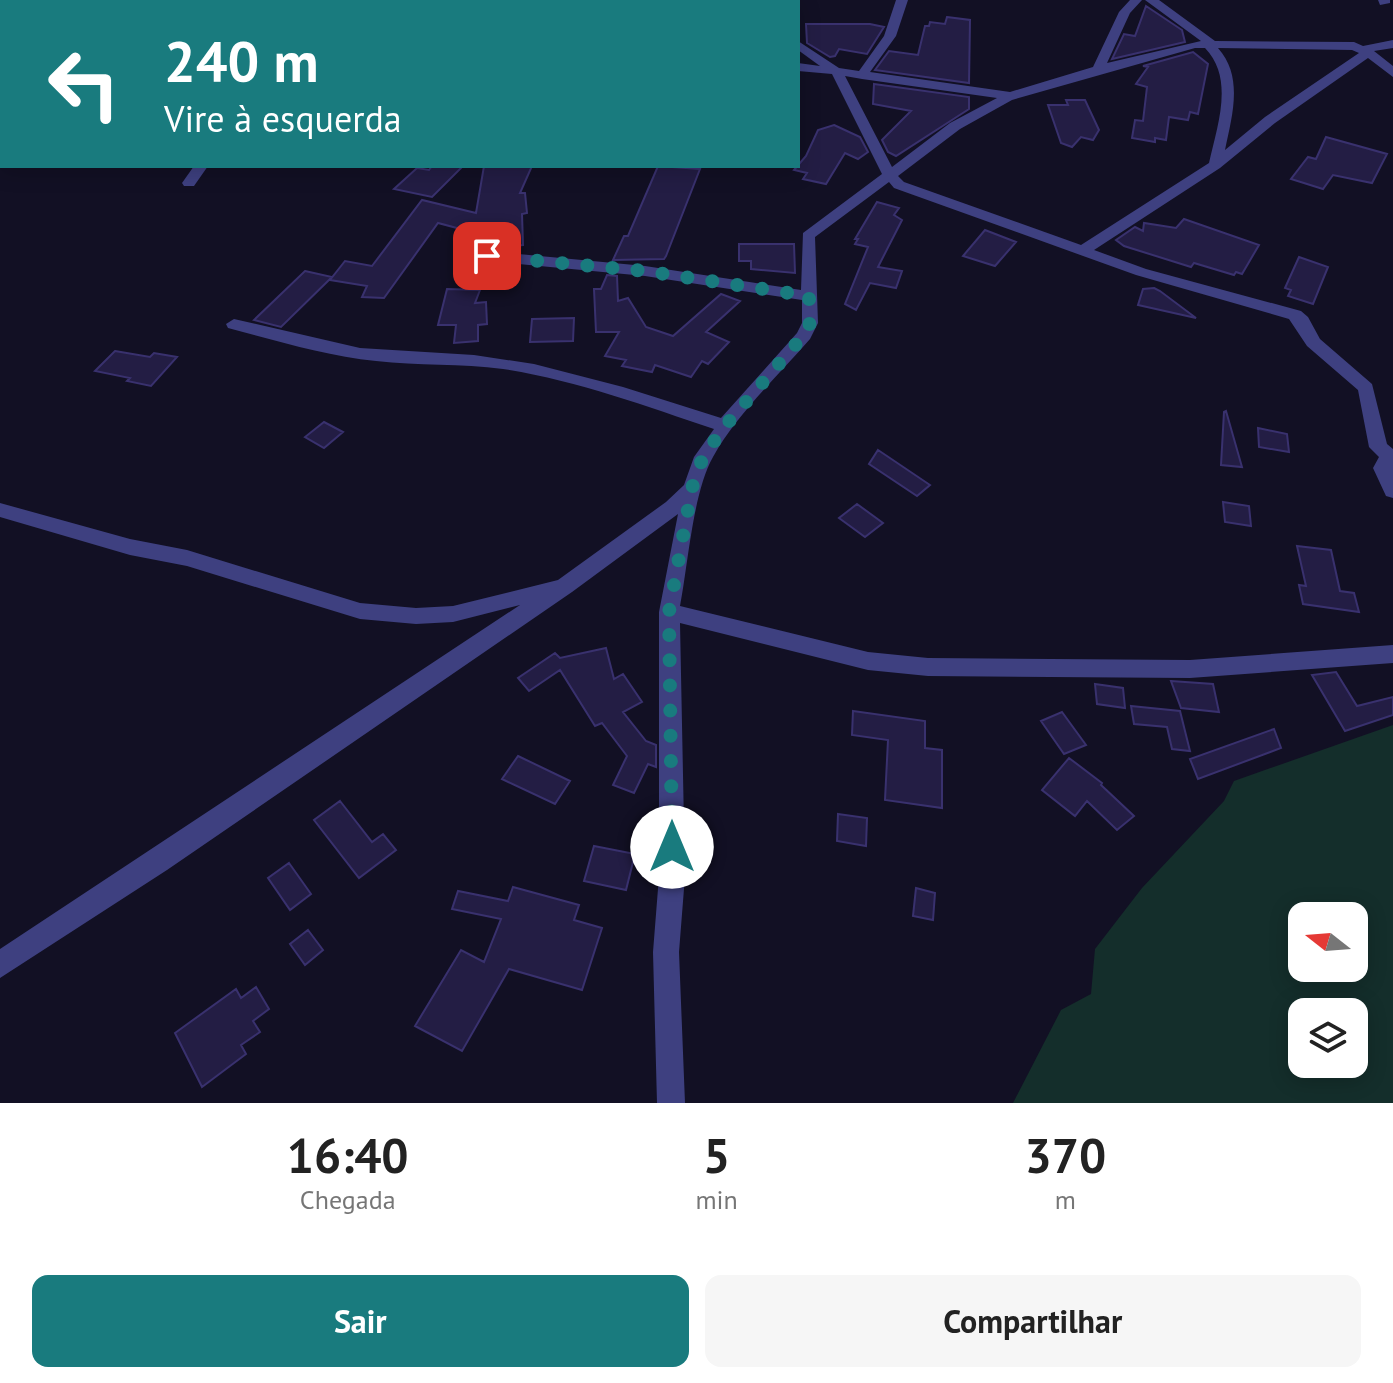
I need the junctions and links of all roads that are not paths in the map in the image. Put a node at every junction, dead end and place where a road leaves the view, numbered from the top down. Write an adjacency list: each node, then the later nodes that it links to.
1 (902, 0): 12 (street)
2 (1136, 0): 9 (street)
3 (1151, 0): 4 (street)
4 (1210, 44): 7 (street); 9 (street); 14 (street)
5 (1393, 44): 7 (street)
6 (800, 46): 10 (street)
7 (1367, 51): 11 (street); 14 (street)
8 (800, 67): 10 (street)
9 (1098, 69): 13 (street)
10 (836, 71): 12 (street); 13 (street); 16 (street)
11 (1393, 73)
12 (862, 75): 13 (street)
13 (1009, 97): 16 (street)
14 (1215, 165): 18 (street)
15 (200, 168): 17 (street)
16 (889, 175): 18 (street); 20 (street)
17 (189, 183)
18 (1081, 252): 23 (street)
19 (487, 256): 20 (street)
20 (809, 296): 22 (street)
21 (234, 324): 22 (street)
22 (725, 426): 24 (street)
23 (1391, 457): 25 (street)
24 (692, 488): 27 (street); 28 (street)
25 (1393, 491)
26 (0, 510): 27 (street)
27 (565, 586): 30 (street)
28 (669, 612): 29 (street); 31 (street)
29 (1393, 654)
30 (0, 965)
31 (671, 1103)

